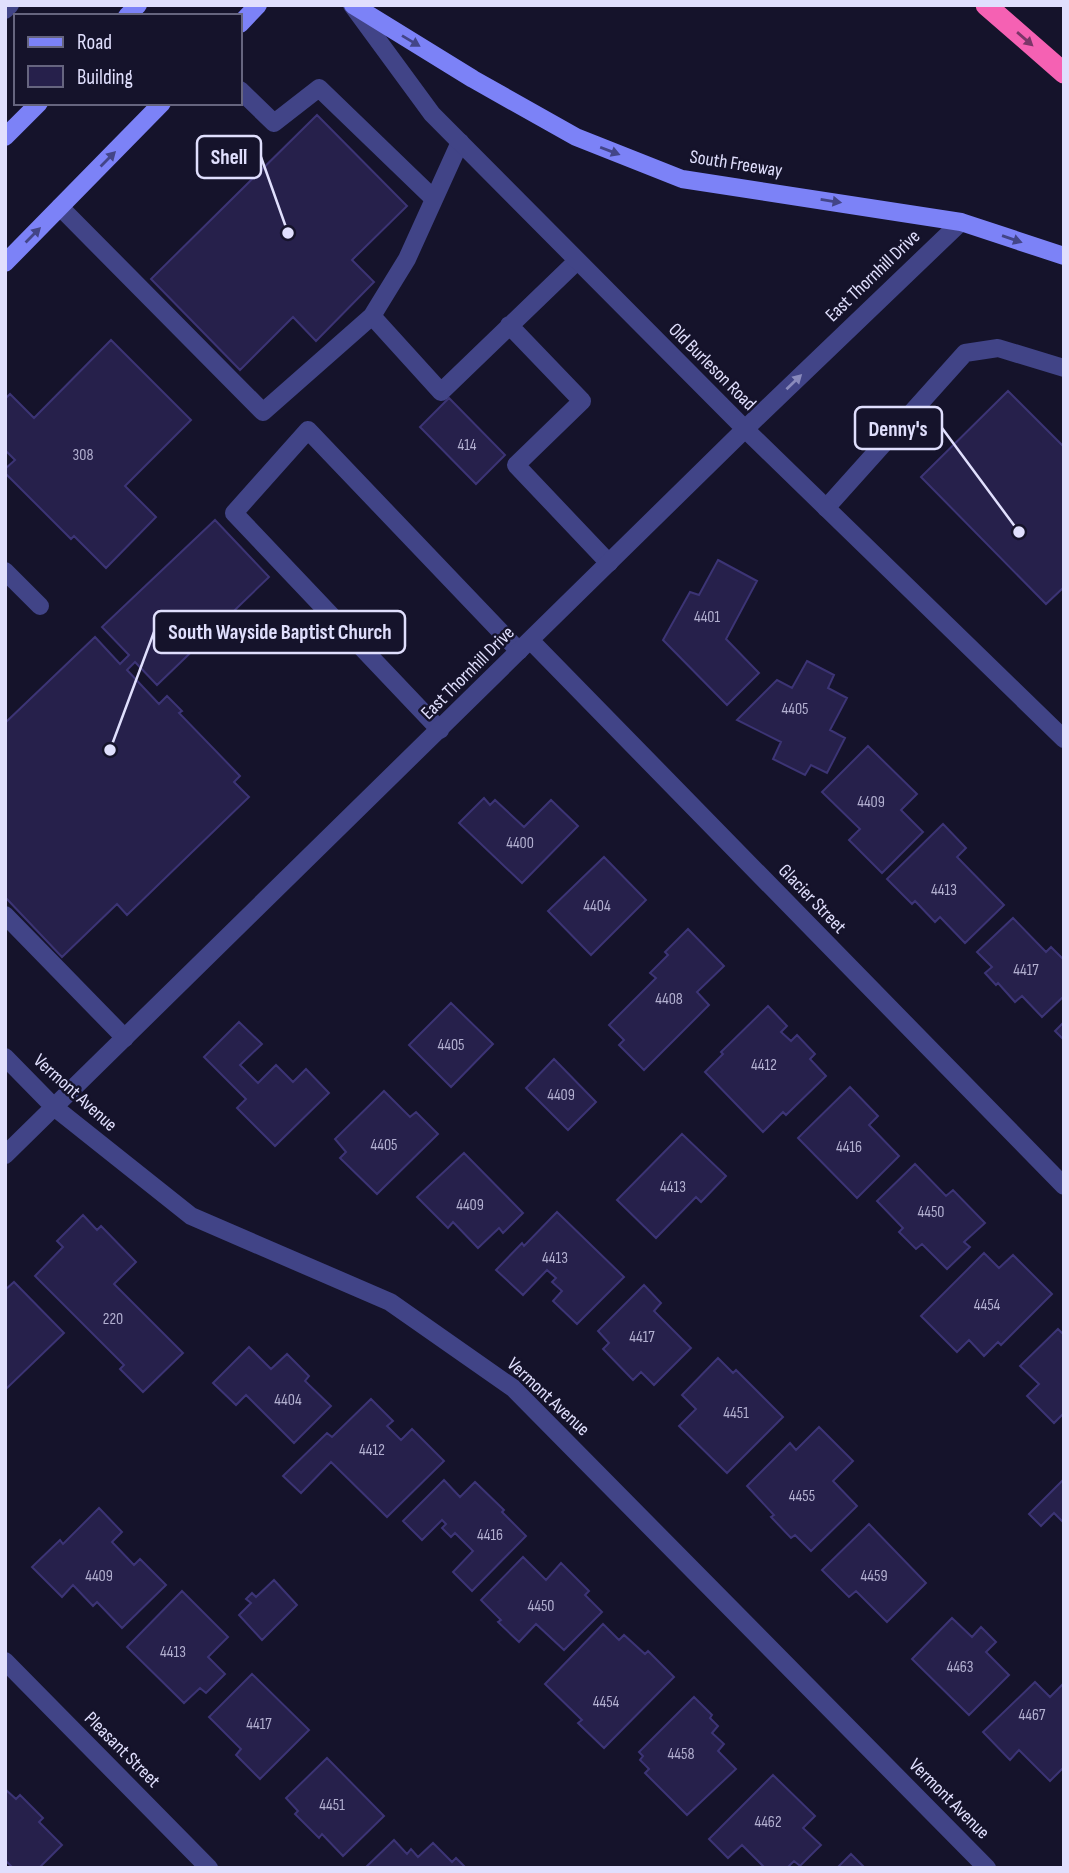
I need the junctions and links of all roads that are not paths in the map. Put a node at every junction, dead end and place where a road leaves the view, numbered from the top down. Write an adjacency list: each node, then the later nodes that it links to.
1 (10, 5): 5 (street)
2 (258, 5): 6 (main road)
3 (353, 5): 12 (street, Old Burleson Road); 15 (main road, South Freeway, one-way to 15)
4 (986, 5): 7 (highway, one-way to 7)
5 (5, 10)
6 (242, 22)
7 (1064, 74)
8 (242, 92): 13 (street)
9 (37, 105): 11 (main road)
10 (160, 105): 14 (main road, one-way to 10)
11 (5, 137)
12 (460, 142): 13 (street); 17 (street, Old Burleson Road)
13 (434, 199): 19 (street)
14 (60, 207): 18 (main road, one-way to 14); 19 (street)
15 (961, 222): 16 (main road, South Freeway, one-way to 16); 22 (street, East Thornhill Drive, one-way to 15)
16 (1064, 256)
17 (577, 261): 20 (street); 22 (street, Old Burleson Road)
18 (5, 262)
19 (372, 316): 20 (street)
20 (509, 325): 24 (street)
21 (1064, 368): 23 (street)
22 (744, 429): 23 (street, Old Burleson Road); 24 (street, East Thornhill Drive)
23 (826, 508): 29 (street, Old Burleson Road)
24 (609, 563): 27 (street, East Thornhill Drive)
25 (5, 571): 26 (street)
26 (40, 606)
27 (525, 646): 28 (street, East Thornhill Drive); 28 (street, Glacier Street); 35 (street, Glacier Street)
28 (440, 730): 31 (street, East Thornhill Drive)
29 (1061, 730)
30 (5, 915): 31 (street)
31 (125, 1038): 33 (street, East Thornhill Drive)
32 (5, 1058): 33 (street, Vermont Avenue)
33 (54, 1108): 34 (street, East Thornhill Drive); 38 (street, Vermont Avenue)
34 (5, 1155)
35 (1064, 1186)
36 (5, 1661): 37 (street, Pleasant Street)
37 (209, 1868)
38 (988, 1868)

